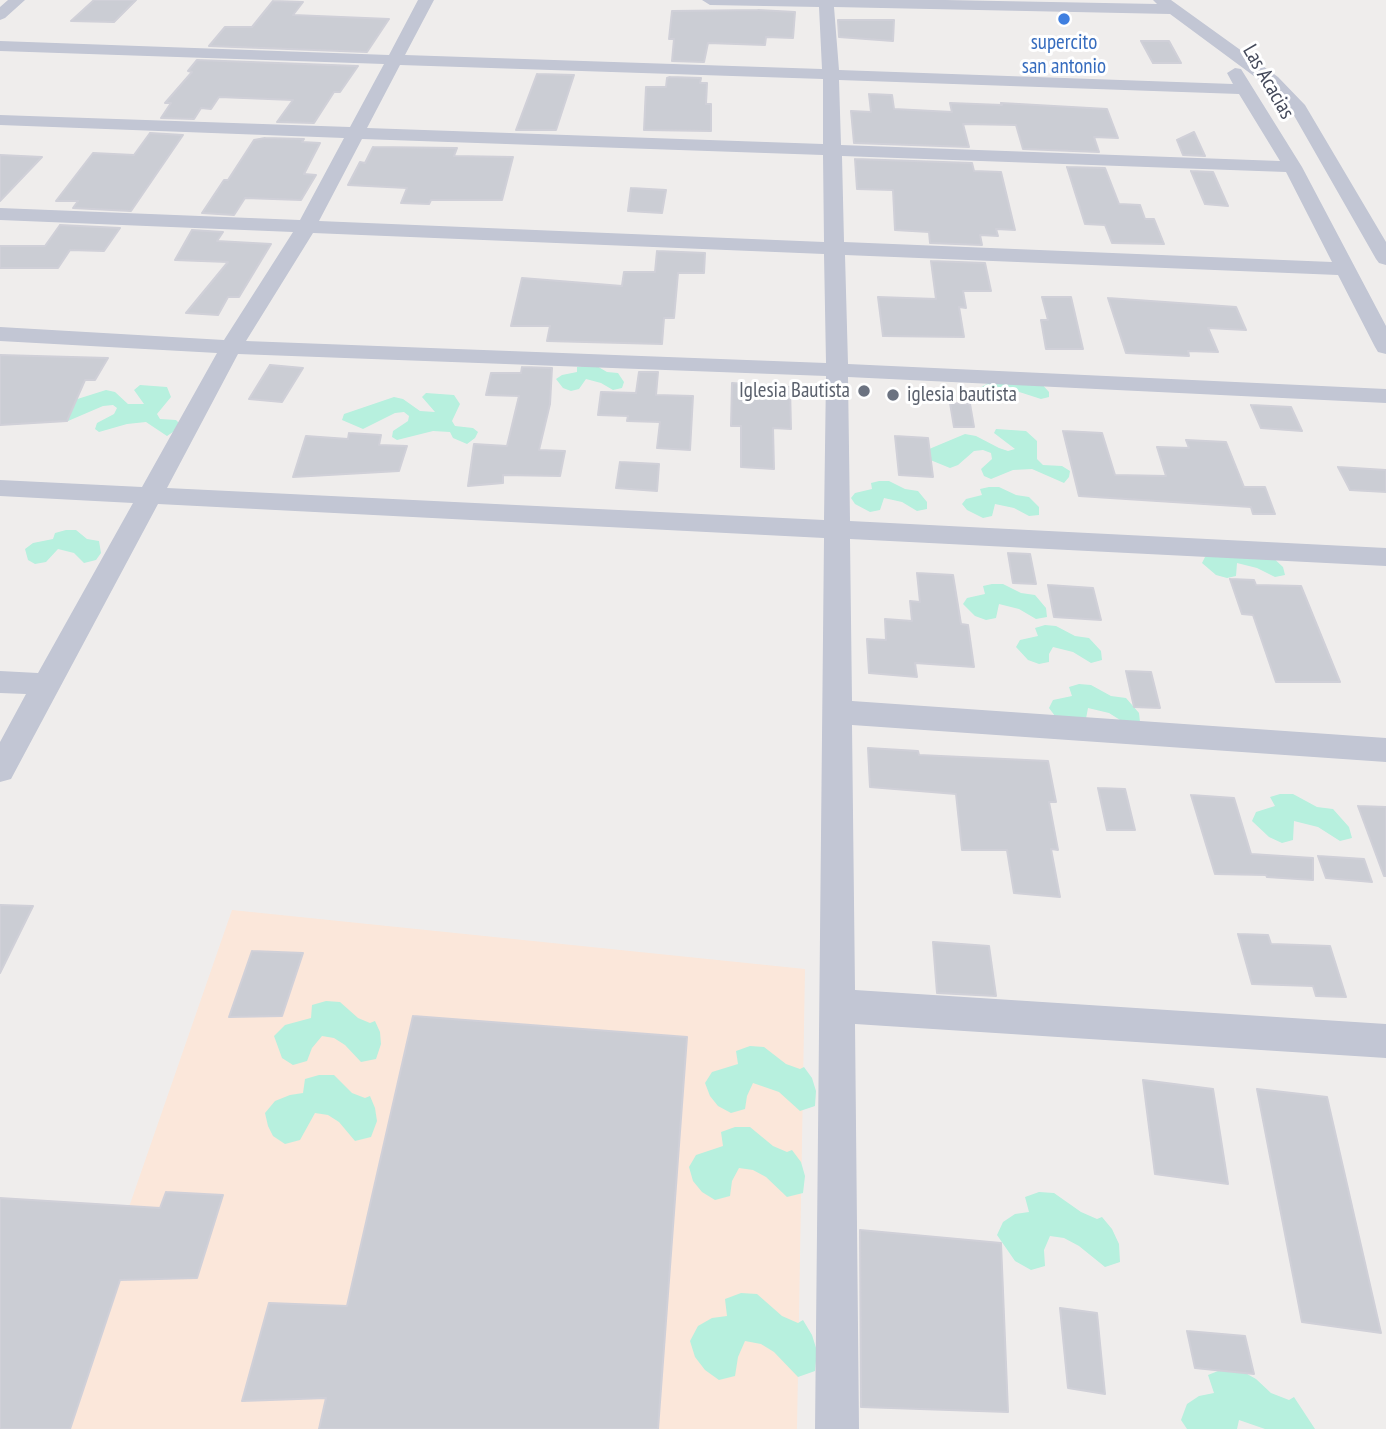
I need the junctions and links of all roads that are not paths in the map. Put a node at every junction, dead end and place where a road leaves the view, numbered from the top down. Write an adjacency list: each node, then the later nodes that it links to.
1 (17, 0): 6 (street)
2 (426, 0): 9 (street)
3 (710, 0): 4 (street)
4 (826, 1): 5 (street); 10 (street)
5 (1168, 5): 7 (street)
6 (0, 15)
7 (1220, 45): 11 (street, Las Acacias); 16 (street, Las Acacias)
8 (0, 46): 9 (street)
9 (396, 59): 10 (street); 13 (street)
10 (831, 75): 11 (street); 14 (street)
11 (1244, 89): 15 (street, Las Acacias)
12 (0, 120): 13 (street)
13 (357, 132): 14 (street); 18 (street)
14 (833, 150): 15 (street); 19 (street)
15 (1297, 174): 16 (street); 21 (street, Las Acacias)
16 (1346, 190): 20 (street, Las Acacias)
17 (0, 214): 18 (street)
18 (307, 226): 19 (street); 23 (street)
19 (835, 248): 21 (street); 25 (street)
20 (1386, 258)
21 (1346, 269): 24 (street, Las Acacias)
22 (0, 334): 23 (street)
23 (231, 347): 25 (street); 28 (street)
24 (1386, 347)
25 (837, 370): 26 (street); 29 (street)
26 (1386, 396)
27 (0, 488): 28 (street)
28 (149, 496): 29 (street); 32 (street)
29 (837, 528): 30 (street); 33 (street)
30 (1386, 556)
31 (0, 682): 32 (street)
32 (47, 684): 35 (street)
33 (837, 712): 34 (street); 36 (street)
34 (1386, 750)
35 (0, 770)
36 (837, 1006): 37 (street); 38 (street)
37 (1386, 1041)
38 (837, 1429)

